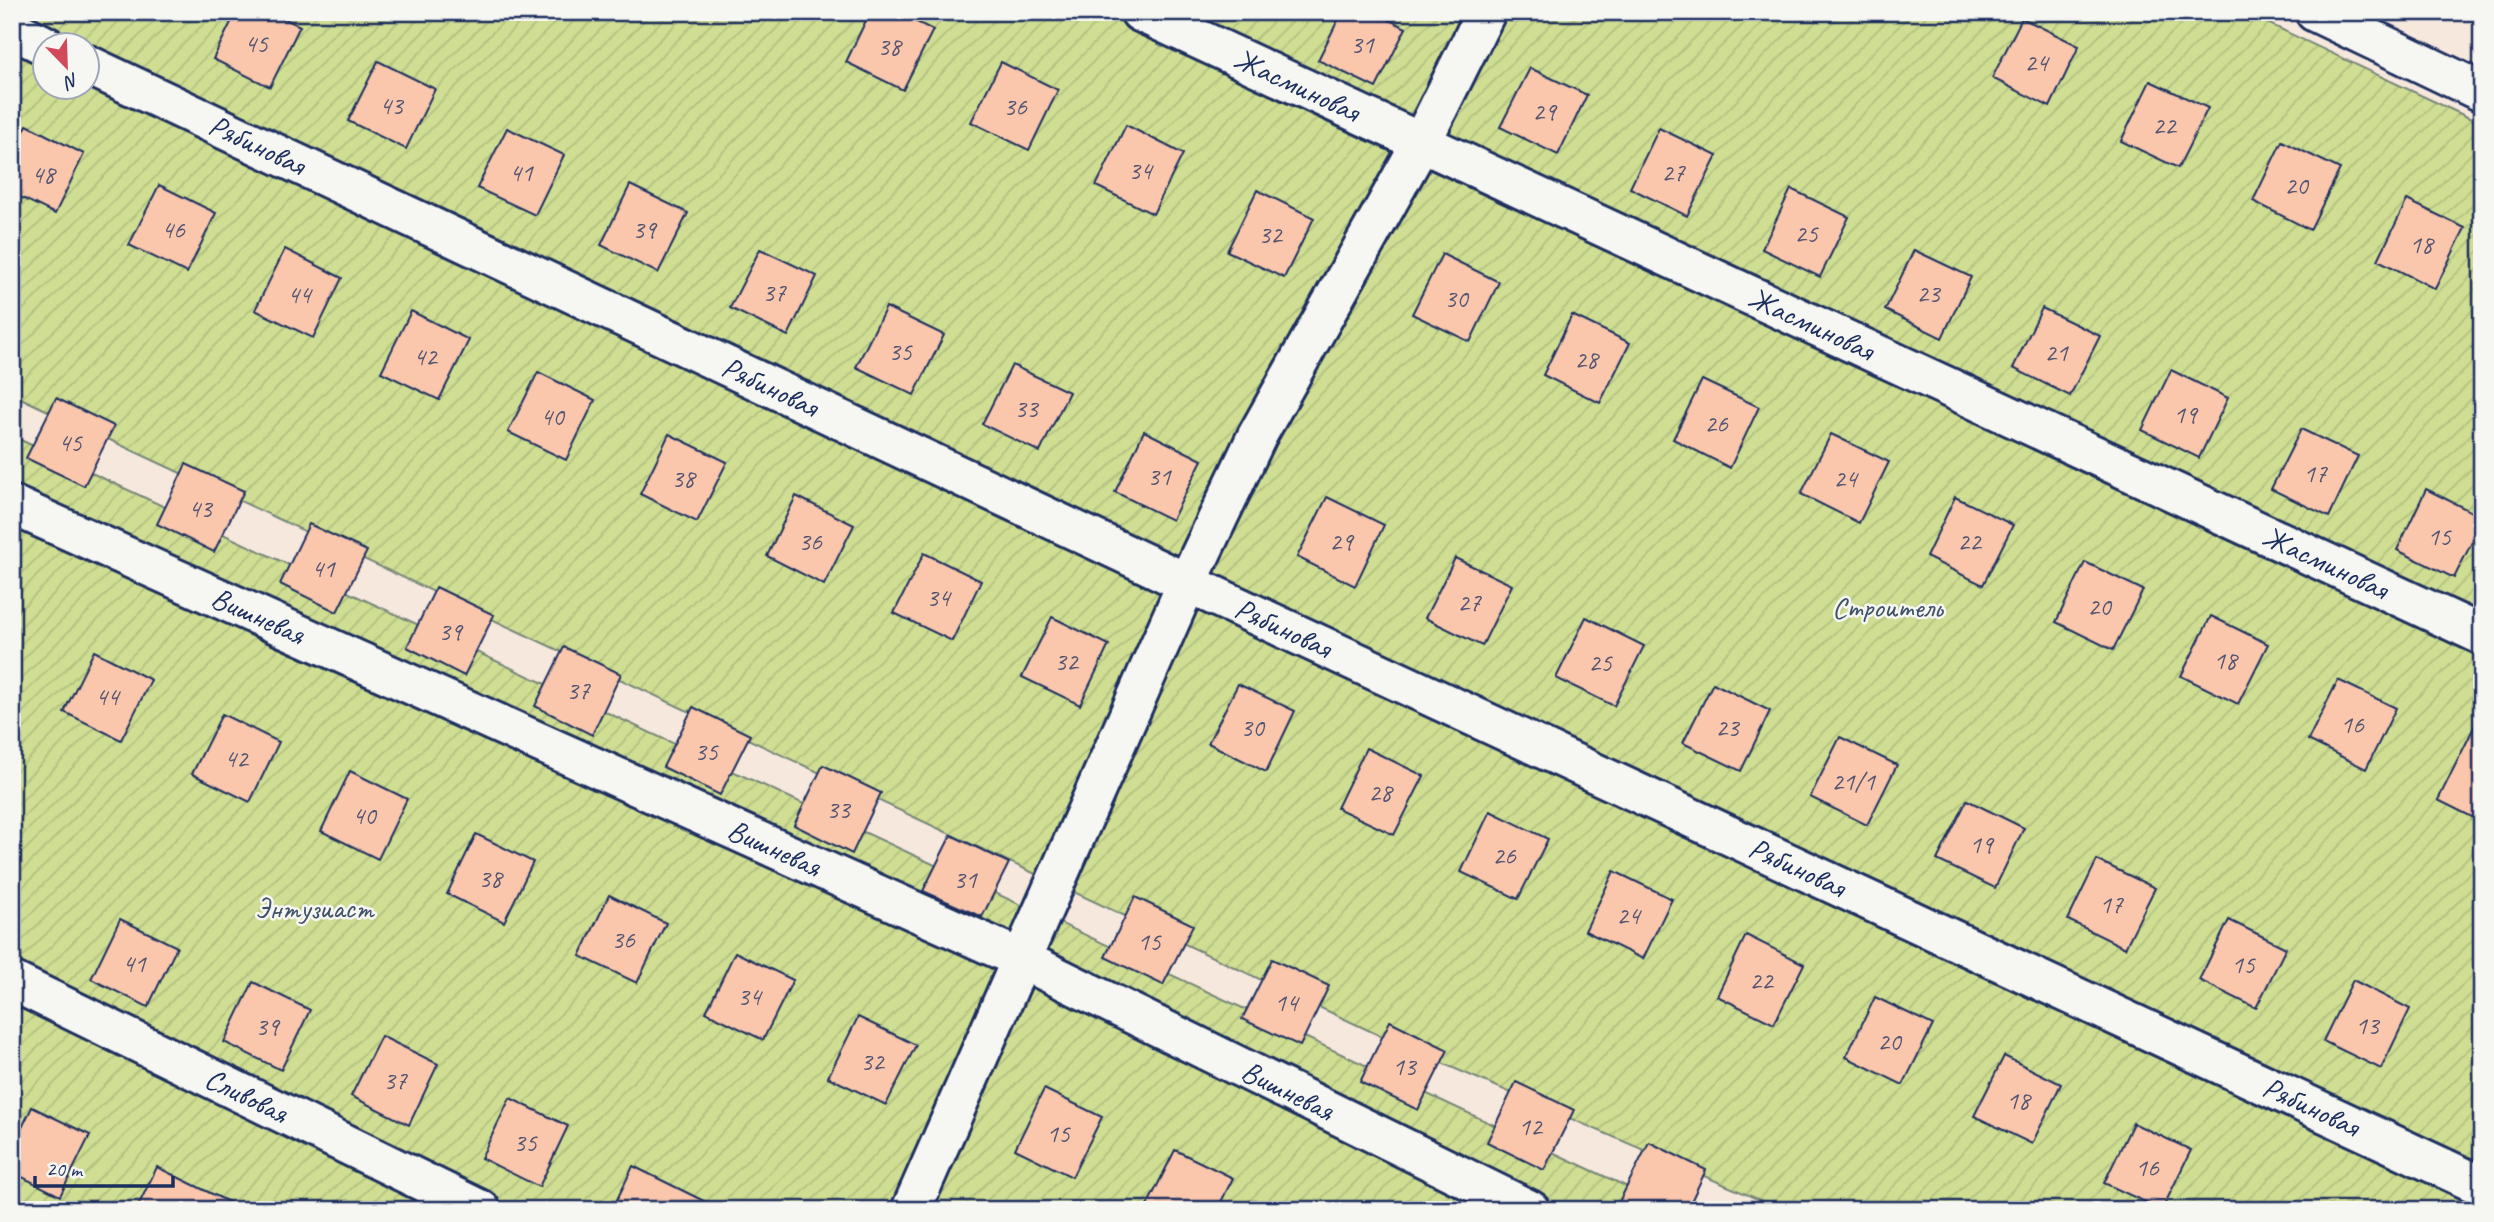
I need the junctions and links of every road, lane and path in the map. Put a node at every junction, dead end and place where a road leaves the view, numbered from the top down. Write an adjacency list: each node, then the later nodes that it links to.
1 (1140, 12): 8 (street, Жасминовая)
2 (1486, 12): 8 (street)
3 (2315, 12): 7 (street)
4 (12, 29): 5 (street)
5 (32, 39)
6 (102, 72): 10 (street, Рябиновая)
7 (2482, 92)
8 (1421, 143): 10 (street); 11 (street, Жасминовая)
9 (12, 505): 12 (street, Вишневая)
10 (1186, 583): 12 (street); 14 (street, Рябиновая)
11 (2482, 635)
12 (1021, 959): 16 (street); 17 (street, Вишневая)
13 (12, 981): 15 (street, Сливовая)
14 (2482, 1186)
15 (481, 1210)
16 (911, 1210)
17 (1531, 1210)

